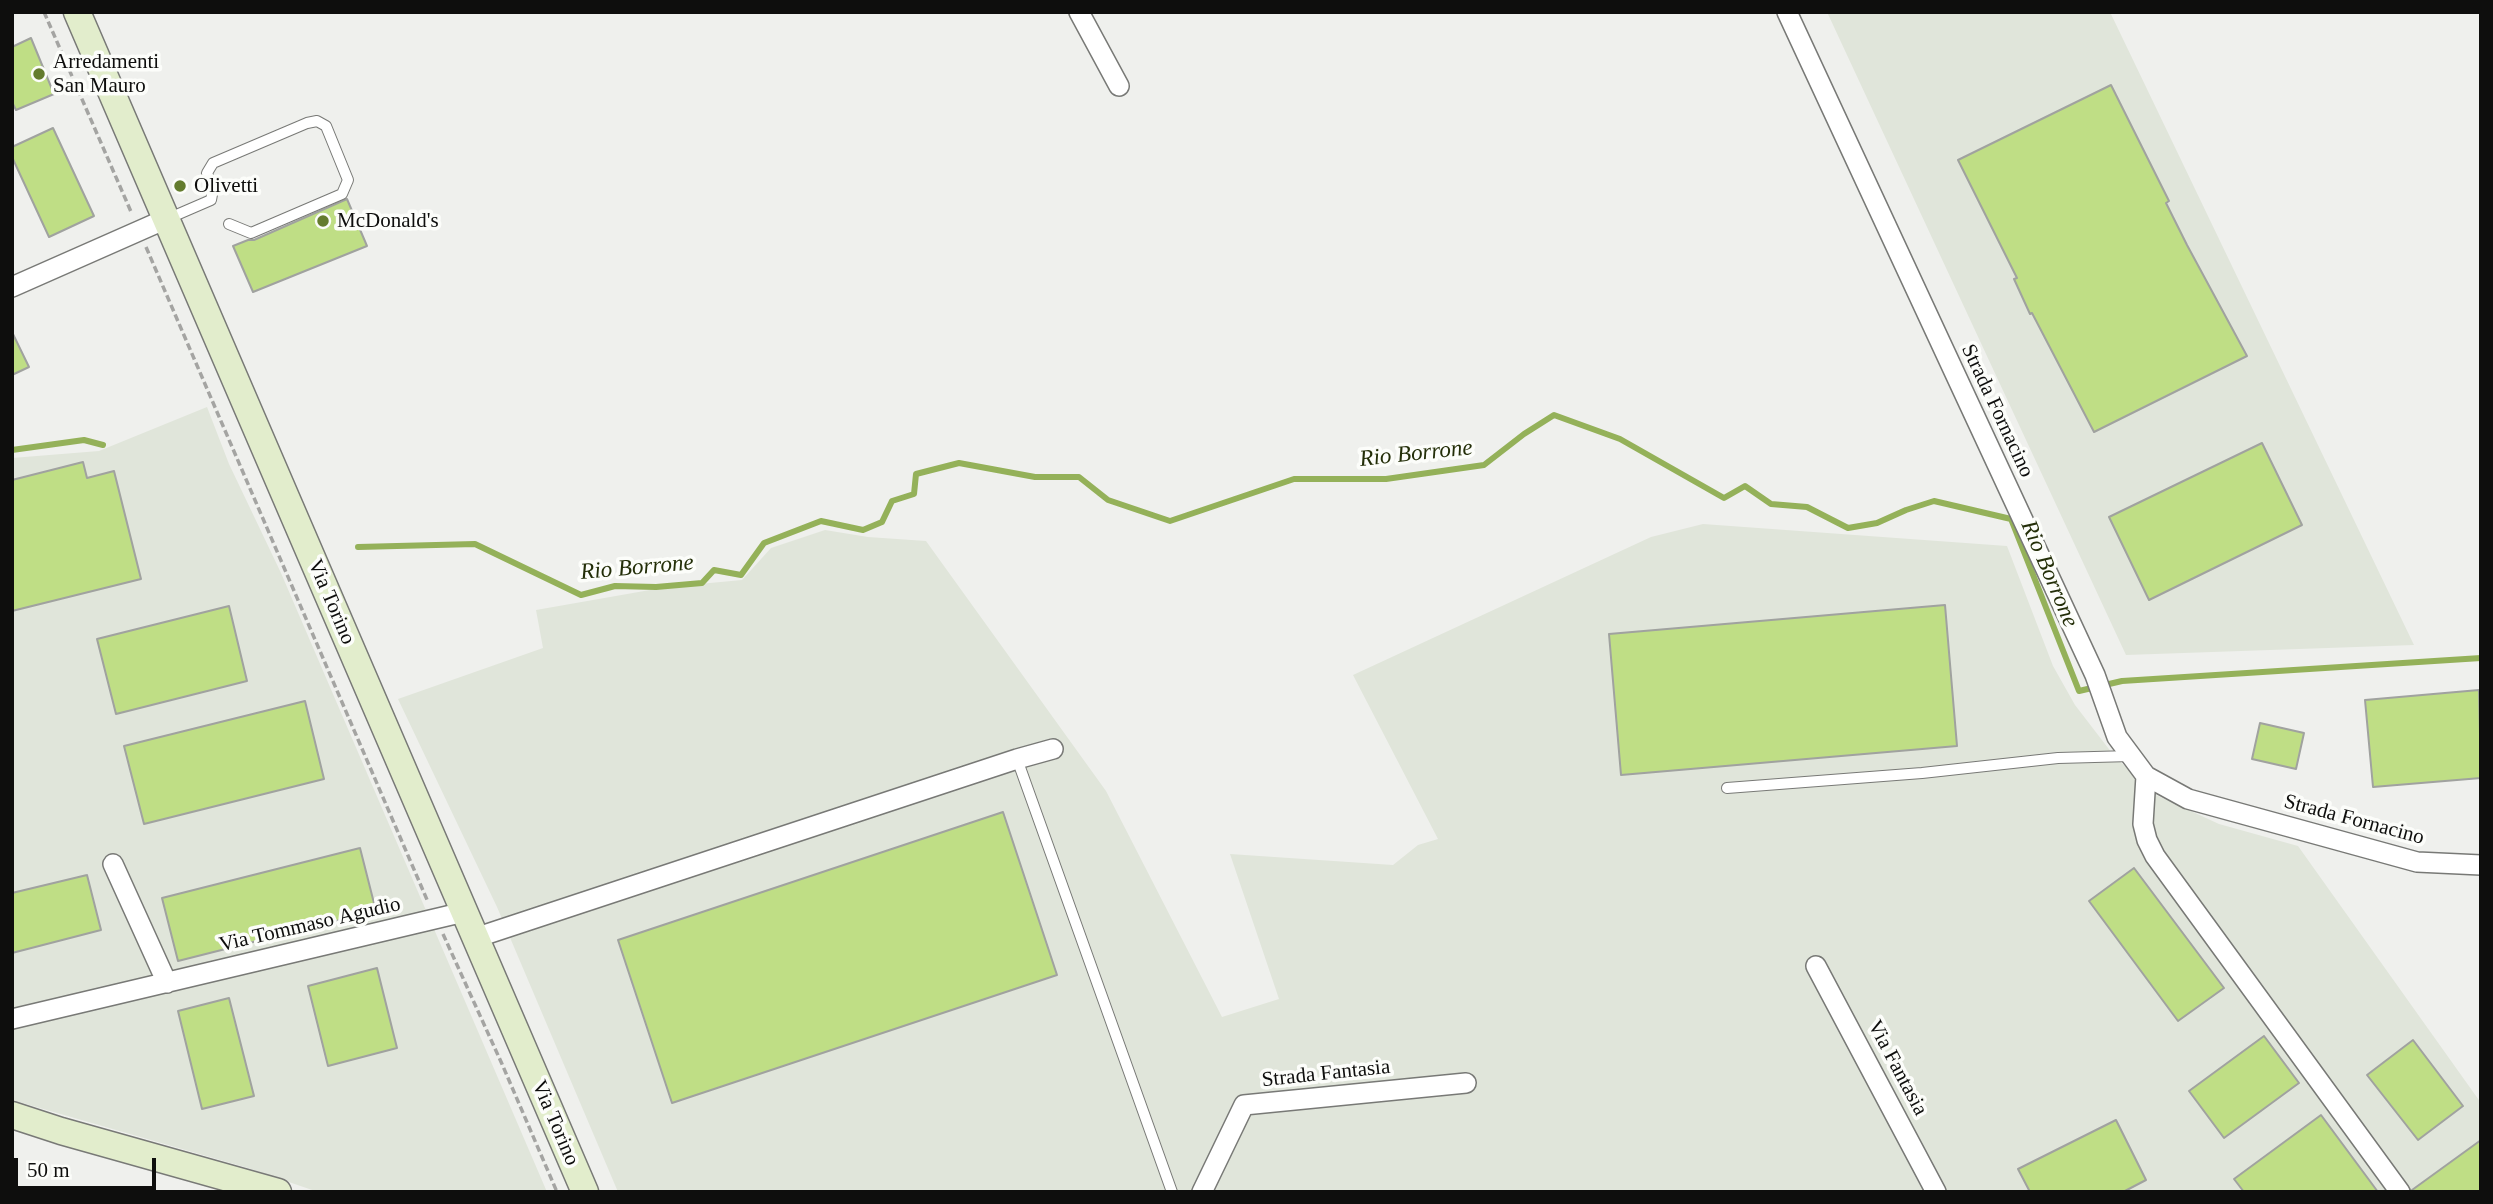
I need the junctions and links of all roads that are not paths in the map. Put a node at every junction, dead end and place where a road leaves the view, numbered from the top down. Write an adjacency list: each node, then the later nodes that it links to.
1 (77, 12): 5 (main road, Via Torino)
2 (1079, 12): 4 (street)
3 (1787, 12): 9 (street, Strada Fornacino)
4 (1119, 86)
5 (166, 219): 6 (lane); 7 (street); 15 (main road, Via Torino)
6 (229, 224)
7 (12, 287)
8 (1053, 749): 10 (street)
9 (2131, 756): 11 (street, Strada Fornacino); 12 (lane)
10 (1017, 759): 16 (street); 24 (lane)
11 (2146, 776): 14 (street, Strada Fornacino); 27 (street)
12 (1727, 788)
13 (113, 864): 18 (street)
14 (2481, 865)
15 (464, 912): 16 (main road, Via Torino); 18 (street, Via Tommaso Agudio)
16 (475, 938): 23 (main road, Via Torino)
17 (1816, 966): 26 (street, Via Fantasia)
18 (167, 983): 19 (street, Via Tommaso Agudio)
19 (12, 1020)
20 (1466, 1083): 25 (street, Strada Fantasia)
21 (12, 1115): 22 (main road)
22 (278, 1192)
23 (585, 1192)
24 (1172, 1192)
25 (1202, 1192)
26 (1936, 1192)
27 (2400, 1192)

